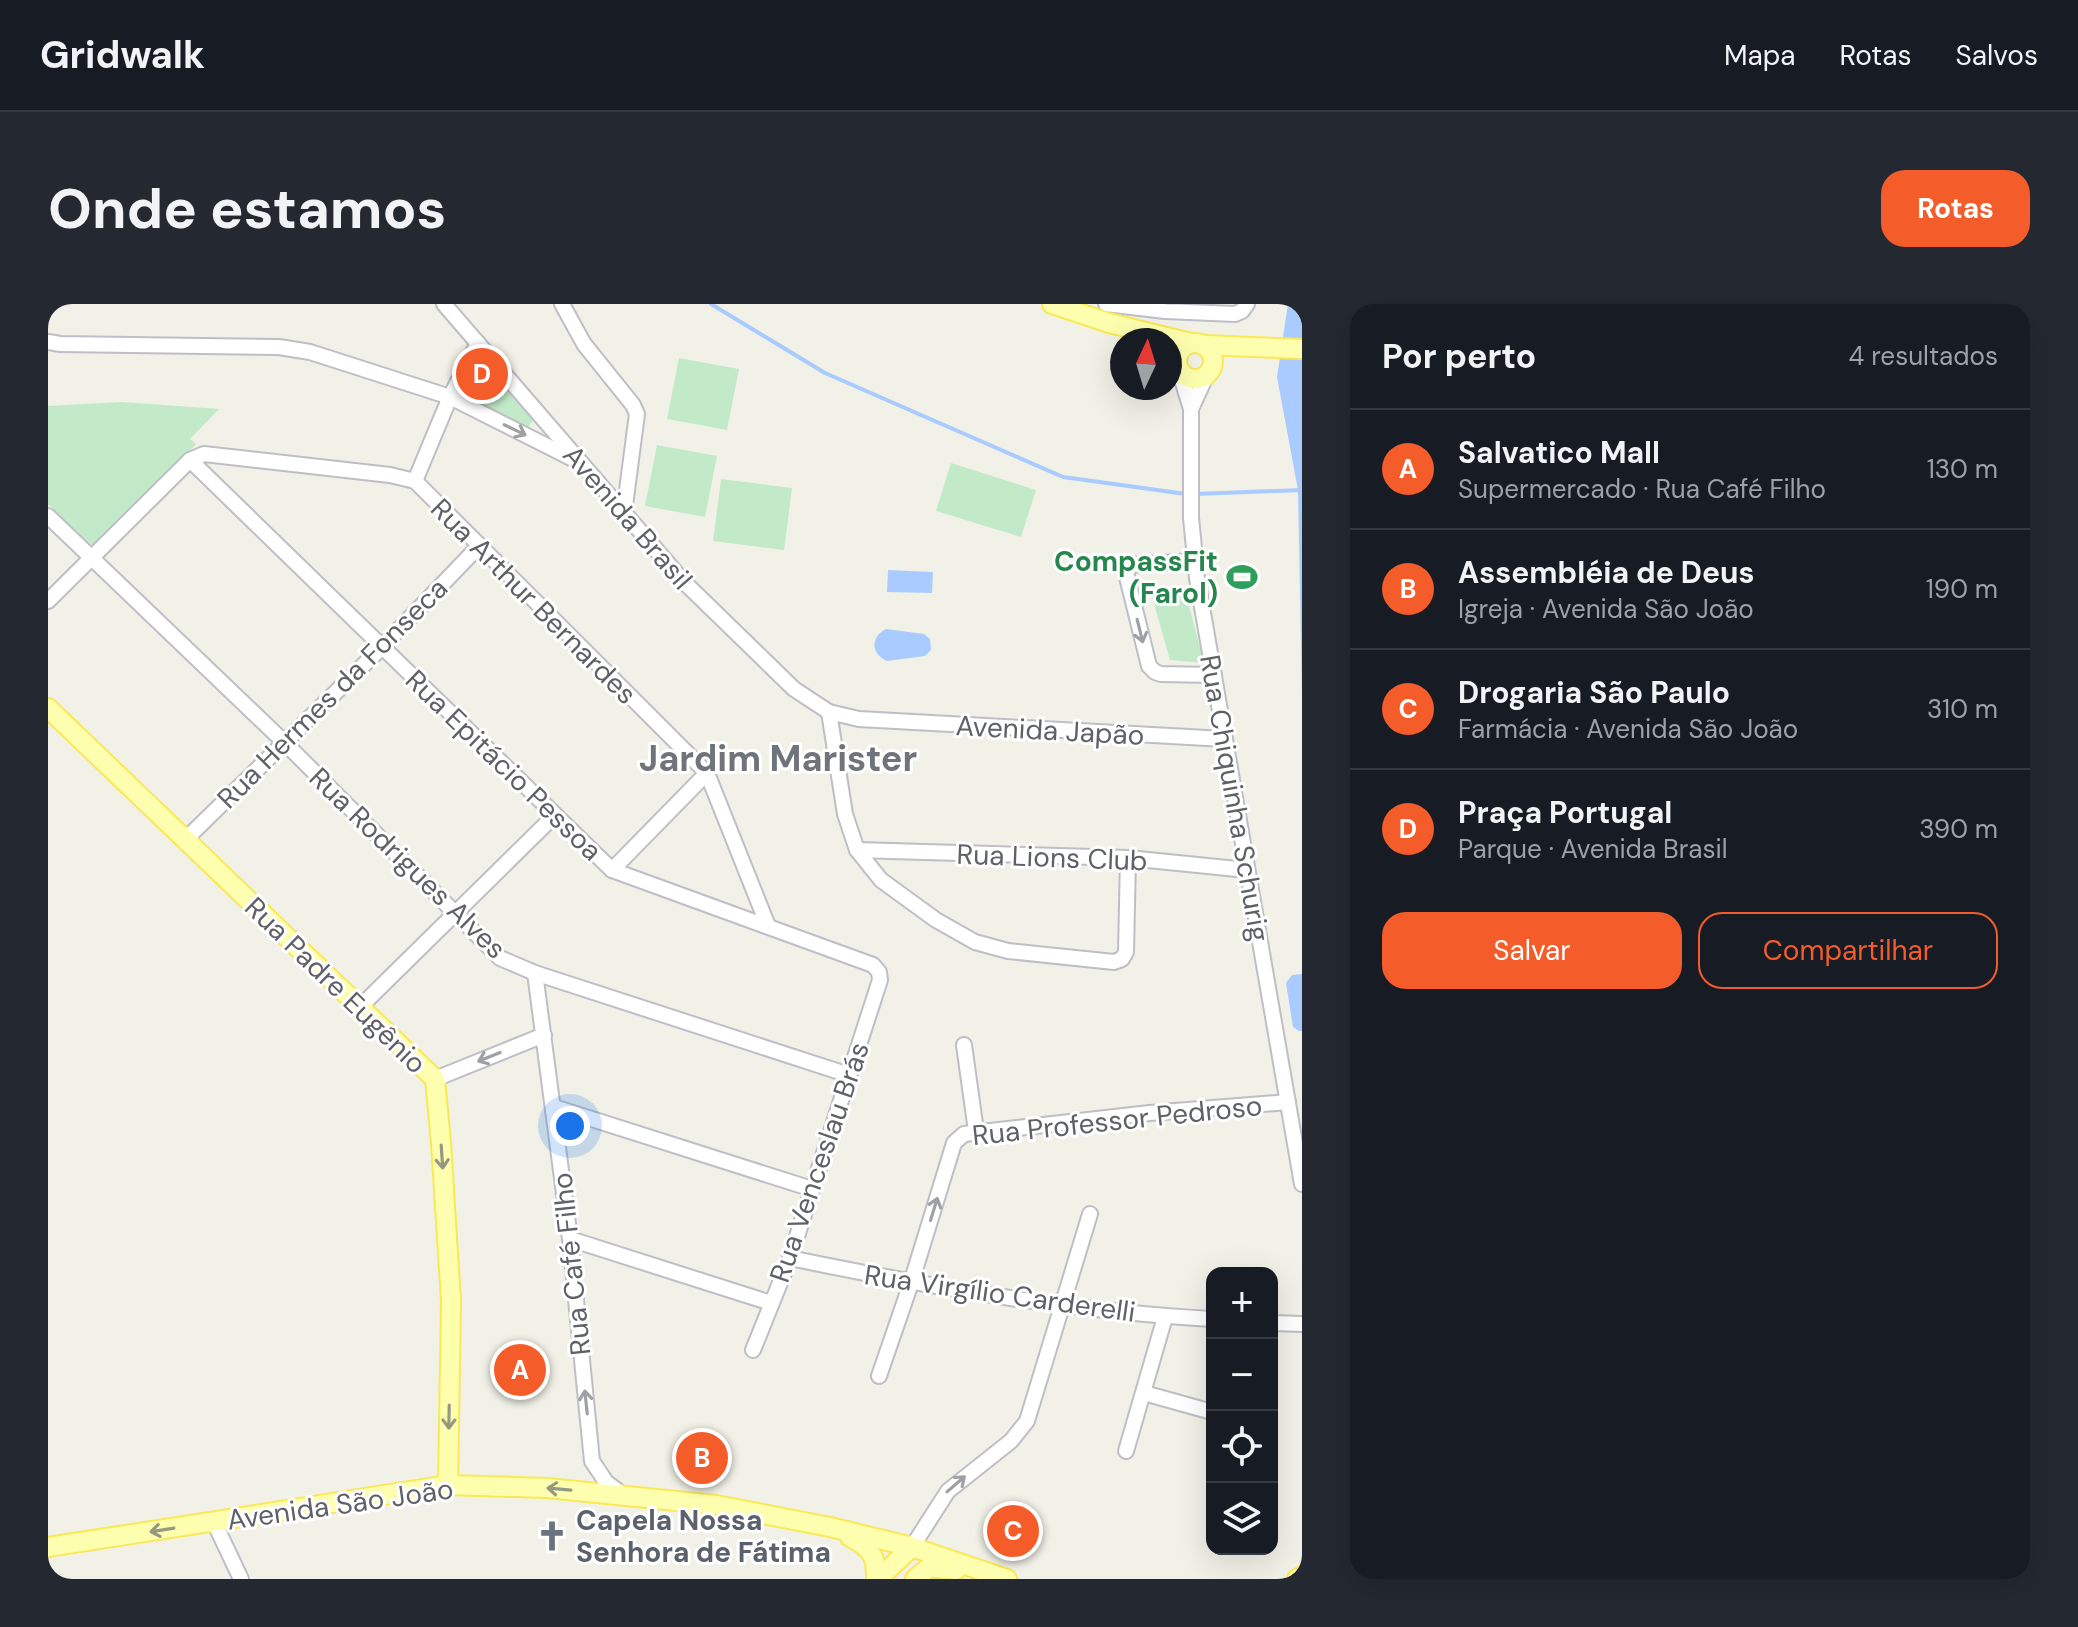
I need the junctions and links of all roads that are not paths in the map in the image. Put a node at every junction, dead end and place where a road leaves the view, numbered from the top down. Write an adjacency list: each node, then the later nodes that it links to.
1 (444, 304): 8 (street, Avenida Brasil)
2 (562, 304): 21 (street)
3 (1052, 304): 5 (main road)
4 (1247, 304): 5 (street)
5 (1104, 312): 6 (main road); 9 (main road)
6 (1126, 328)
7 (48, 342): 16 (street)
8 (478, 343): 16 (street); 19 (street, Avenida Brasil)
9 (1198, 344): 10 (main road); 12 (main road); 14 (main road)
10 (1271, 348): 11 (main road); 14 (main road)
11 (1302, 349)
12 (1182, 351)
13 (1182, 369): 14 (main road)
14 (1210, 370): 17 (street, Rua Chiquinha Schurig)
15 (1182, 383): 17 (street, Rua Chiquinha Schurig)
16 (450, 397): 19 (street, one-way to 19); 20 (street)
17 (1191, 409): 25 (street, Rua Chiquinha Schurig)
18 (197, 457): 20 (street); 24 (street); 27 (street, Rua Epitácio Pessoa)
19 (580, 462): 21 (street, Avenida Brasil)
20 (415, 481): 23 (street, Rua Arthur Bernardes)
21 (624, 513): 30 (street, Avenida Brasil)
22 (48, 516): 24 (street, Rua Rodrigues Alves)
23 (479, 546): 27 (street, Rua Hermes da Fonseca); 33 (street, Rua Arthur Bernardes)
24 (92, 559): 26 (street); 32 (street, Rua Rodrigues Alves)
25 (1195, 561): 28 (street, Rua Chiquinha Schurig); 28 (street, one-way to 28)
26 (48, 601)
27 (382, 647): 32 (street, Rua Hermes da Fonseca); 34 (street, Rua Epitácio Pessoa)
28 (1214, 675): 31 (street, Rua Chiquinha Schurig)
29 (48, 708): 35 (main road, Rua Padre Eugênio)
30 (829, 712): 31 (street, Avenida Japão); 36 (street)
31 (1225, 739): 39 (street, Rua Chiquinha Schurig)
32 (285, 743): 35 (street, Rua Hermes da Fonseca); 40 (street, Rua Rodrigues Alves)
33 (707, 773): 38 (street); 41 (street, Rua Arthur Bernardes)
34 (555, 815): 38 (street, Rua Epitácio Pessoa); 40 (street)
35 (185, 840): 44 (main road, Rua Padre Eugênio)
36 (857, 850): 37 (street, Rua Lions Club); 37 (street)
37 (1128, 858): 39 (street, Rua Lions Club)
38 (612, 870): 41 (street, Rua Epitácio Pessoa)
39 (1247, 870): 49 (street, Rua Chiquinha Schurig)
40 (456, 911): 43 (street, Rua Rodrigues Alves); 44 (street)
41 (768, 926): 42 (street, Rua Epitácio Pessoa)
42 (879, 972): 47 (street, Rua Venceslau Brás)
43 (535, 973): 45 (street, Rua Café Filho); 47 (street, Rua Rodrigues Alves)
44 (359, 1008): 48 (main road, Rua Padre Eugênio)
45 (544, 1035): 48 (street, one-way to 48); 50 (street, Rua Café Filho)
46 (964, 1045): 51 (street)
47 (849, 1075): 53 (street, Rua Venceslau Brás)
48 (435, 1079): 70 (main road, Rua Padre Eugênio, one-way to 70)
49 (1288, 1102): 51 (street, Rua Professor Pedroso); 52 (street, Rua Chiquinha Schurig)
50 (554, 1107): 53 (street); 55 (street, Rua Café Filho)
51 (976, 1131): 57 (street, Rua Professor Pedroso, one-way to 51)
52 (1302, 1184)
53 (812, 1189): 56 (street, Rua Venceslau Brás)
54 (1090, 1214): 59 (street)
55 (570, 1239): 58 (street); 71 (street, Rua Café Filho, one-way to 55)
56 (790, 1258): 57 (street, Rua Virgílio Carderelli); 58 (street, Rua Venceslau Brás)
57 (911, 1283): 59 (street, Rua Virgílio Carderelli); 66 (street, Rua Professor Pedroso)
58 (771, 1303): 65 (street, Rua Venceslau Brás)
59 (1062, 1307): 61 (street, Rua Virgílio Carderelli); 75 (street, one-way to 59)
60 (1302, 1312): 64 (street)
61 (1165, 1317): 62 (street, Rua Virgílio Carderelli); 67 (street)
62 (1206, 1319)
63 (1278, 1323): 64 (street)
64 (1302, 1324)
65 (753, 1350)
66 (879, 1376)
67 (1144, 1393): 68 (street); 69 (street)
68 (1208, 1411)
69 (1126, 1451)
70 (448, 1485): 71 (main road, Avenida São João, one-way to 70); 72 (main road, Avenida São João)
71 (623, 1495): 73 (main road, Avenida São João)
72 (214, 1522): 74 (main road, Avenida São João, one-way to 74); 77 (street)
73 (830, 1527): 75 (main road, Avenida São João); 78 (main road)
74 (48, 1547)
75 (912, 1547): 78 (main road); 80 (main road, Avenida São João)
76 (1302, 1576): 81 (main road)
77 (241, 1579)
78 (877, 1579)
79 (915, 1579): 80 (main road)
80 (1007, 1579)
81 (1297, 1579)

